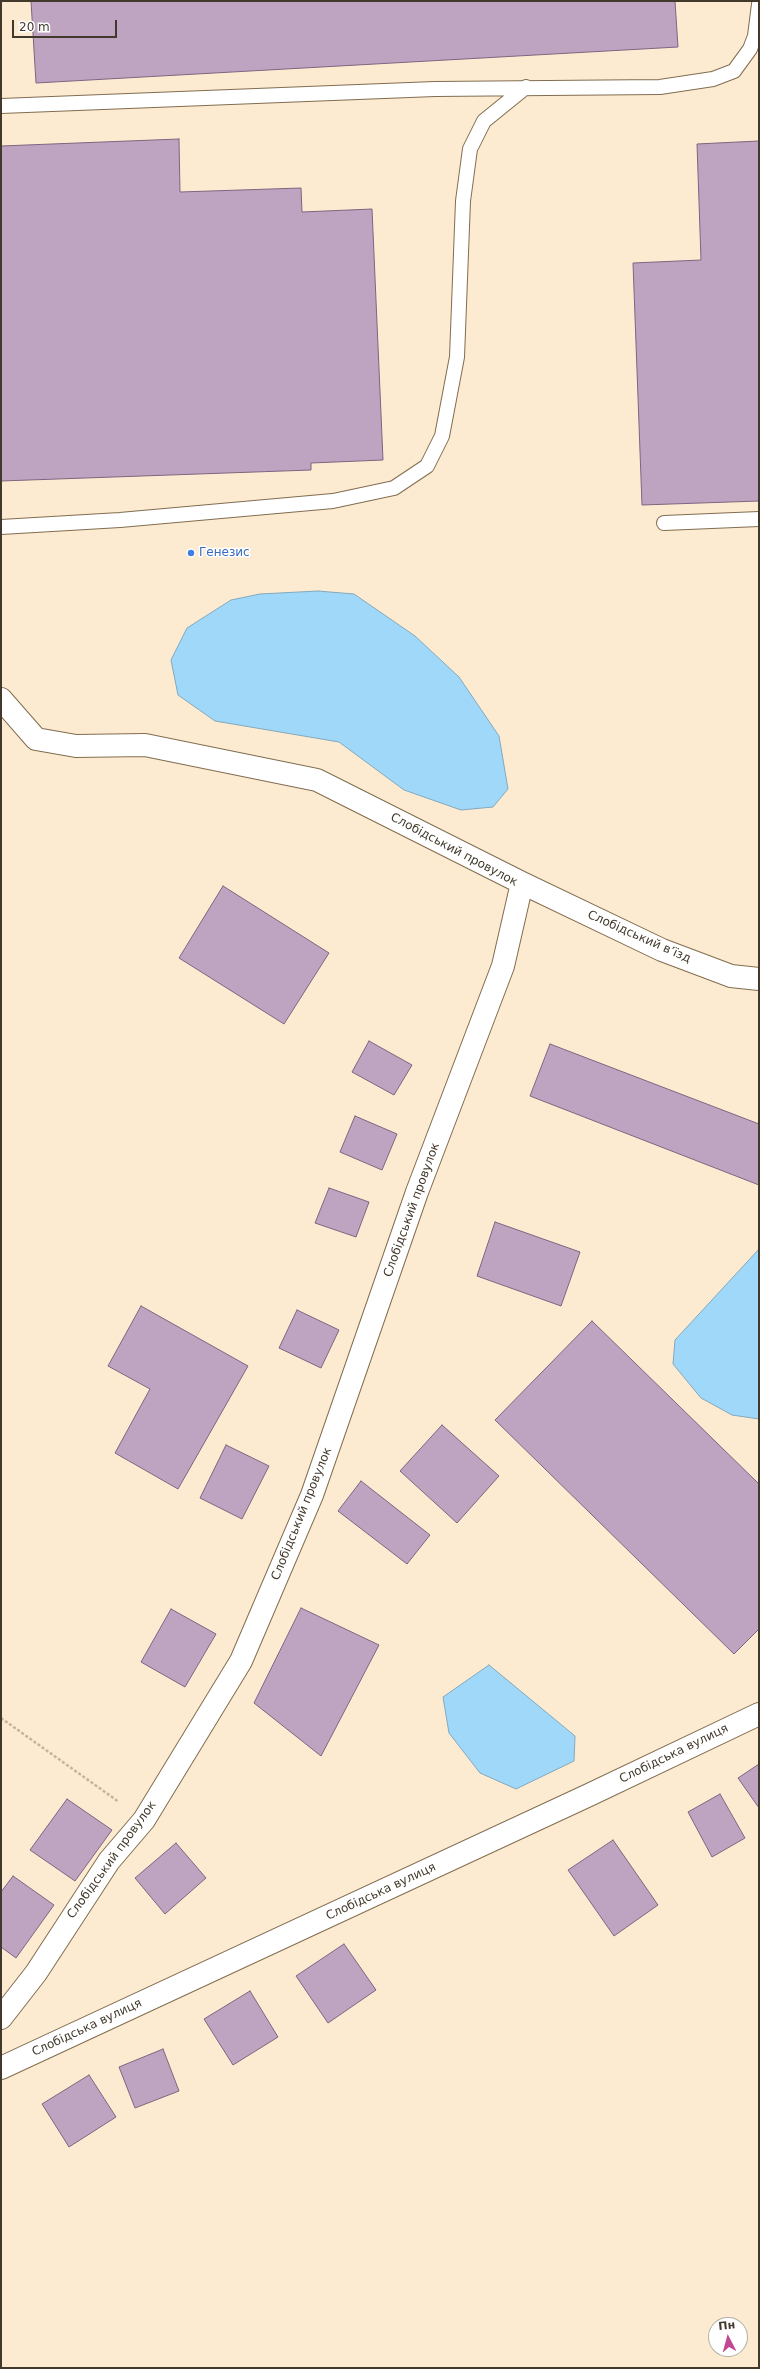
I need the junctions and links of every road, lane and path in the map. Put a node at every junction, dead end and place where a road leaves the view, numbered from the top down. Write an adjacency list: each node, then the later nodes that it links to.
1 (759, 4): 2 (lane)
2 (526, 87): 3 (lane); 6 (lane)
3 (1, 106)
4 (759, 519): 5 (lane)
5 (664, 523)
6 (1, 527)
7 (1, 699): 8 (street, Слобідський провулок)
8 (522, 883): 9 (street, Слобідський в’їзд); 12 (street, Слобідський провулок)
9 (759, 979)
10 (759, 1714): 14 (street, Слобідська вулиця)
11 (1, 1718): 12 (path)
12 (144, 1820): 13 (street, Слобідський провулок)
13 (1, 2018)
14 (1, 2068)

